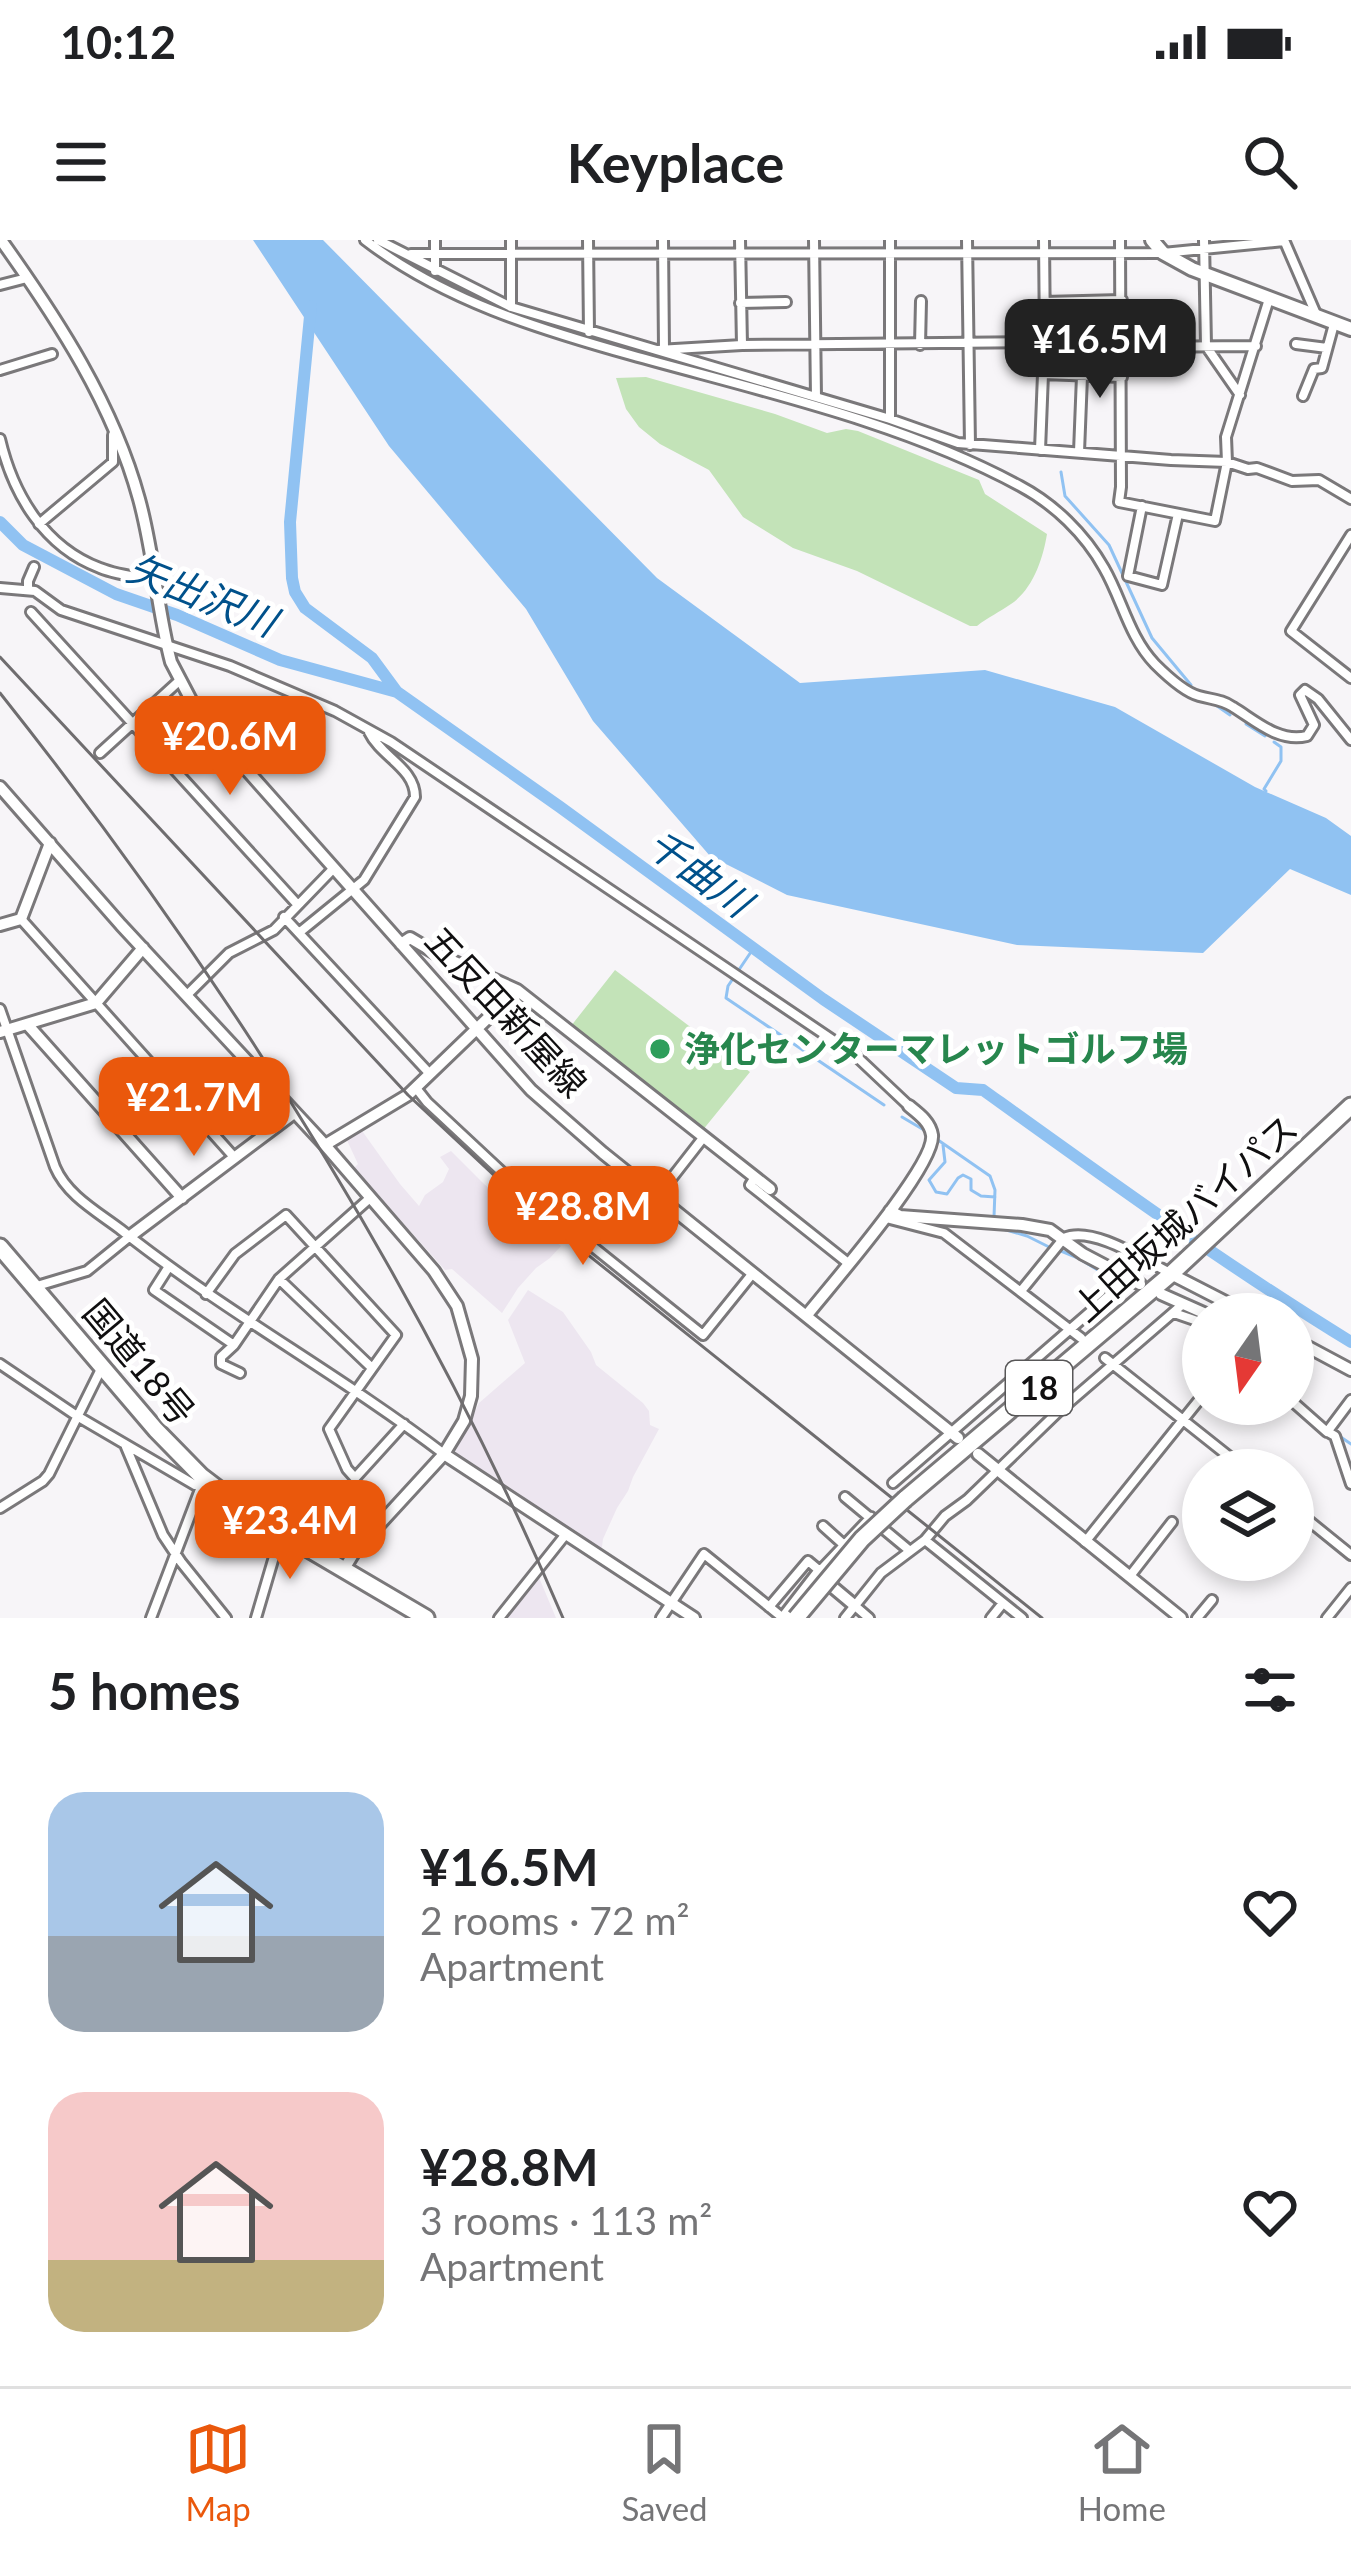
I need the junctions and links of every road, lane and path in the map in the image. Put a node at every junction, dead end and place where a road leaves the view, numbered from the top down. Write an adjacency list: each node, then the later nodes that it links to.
1 (1, 240): 30 (street, 五反田新屋線)
2 (365, 240): 42 (street)
3 (378, 240): 20 (street)
4 (435, 240): 21 (street)
5 (511, 240): 22 (street)
6 (588, 240): 23 (street)
7 (663, 240): 24 (street)
8 (740, 240): 25 (street)
9 (814, 240): 26 (street)
10 (890, 240): 27 (street)
11 (1043, 240): 17 (street)
12 (1120, 240): 18 (street)
13 (1152, 240): 19 (main road)
14 (1284, 241): 15 (street); 39 (street)
15 (1204, 245): 19 (street); 29 (street)
16 (967, 246): 17 (street); 27 (street); 47 (street)
17 (1044, 253): 18 (street); 36 (street)
18 (1122, 253): 19 (street); 33 (street)
19 (1163, 253): 29 (main road)
20 (405, 254): 21 (street); 28 (street)
21 (435, 254): 22 (street); 28 (street)
22 (511, 254): 23 (street); 38 (street)
23 (588, 254): 24 (street); 45 (street)
24 (663, 254): 25 (street); 56 (street)
25 (740, 254): 26 (street); 37 (street)
26 (813, 254): 27 (street); 51 (street)
27 (890, 254): 50 (street)
28 (435, 271): 38 (street)
29 (1204, 274): 32 (main road); 52 (street)
30 (27, 278): 31 (street); 66 (street, 五反田新屋線)
31 (0, 285)
32 (1269, 299): 39 (main road); 53 (street)
33 (1122, 300): 36 (street); 40 (street)
34 (921, 301): 46 (street)
35 (786, 302): 37 (street)
36 (1044, 302): 47 (street)
37 (740, 303): 49 (street)
38 (511, 308): 43 (street)
39 (1316, 315): 41 (main road)
40 (1122, 321): 54 (street); 60 (street)
41 (1334, 323): 44 (main road); 55 (street)
42 (538, 328): 43 (street); 58 (street)
43 (578, 329): 45 (street)
44 (1351, 329)
45 (589, 332): 56 (street)
46 (920, 344): 47 (street); 50 (street)
47 (968, 344): 68 (street)
48 (1295, 344): 55 (street)
49 (742, 345): 51 (street); 56 (street)
50 (890, 345): 51 (street); 65 (street)
51 (814, 346): 64 (street)
52 (1206, 346): 53 (street); 54 (street); 62 (street)
53 (1256, 346): 62 (street)
54 (1122, 347): 61 (street)
55 (1327, 348): 63 (street)
56 (658, 350): 58 (street); 64 (street)
57 (52, 354): 59 (street)
58 (627, 354): 88 (street)
59 (0, 370)
60 (1078, 375): 61 (street); 69 (street); 70 (street)
61 (1122, 377): 71 (street)
62 (1240, 396): 72 (street)
63 (1303, 396)
64 (816, 398): 65 (street)
65 (890, 419): 68 (street)
66 (112, 424): 76 (street); 79 (street, 五反田新屋線)
67 (0, 439): 76 (street)
68 (970, 445): 69 (street)
69 (1040, 450): 70 (street)
70 (1079, 452): 71 (street)
71 (1120, 455): 72 (street); 74 (street)
72 (1227, 462): 73 (street); 75 (street)
73 (1351, 500)
74 (1142, 506): 75 (street); 75 (street)
75 (1178, 514)
76 (39, 524): 79 (street)
77 (1351, 536): 84 (street)
78 (34, 567): 81 (street)
79 (156, 583): 83 (street, 五反田新屋線)
80 (0, 587): 81 (street)
81 (28, 590): 83 (street)
82 (32, 612): 86 (street)
83 (166, 641): 85 (street, 五反田新屋線); 87 (street)
84 (1351, 678)
85 (179, 681): 86 (street); 92 (street, 五反田新屋線)
86 (131, 722): 89 (street); 94 (street)
87 (367, 729): 93 (street); 110 (street)
88 (1351, 740)
89 (100, 753)
90 (0, 787): 91 (street)
91 (50, 843): 96 (street); 100 (street)
92 (334, 868): 93 (street, 五反田新屋線); 94 (street)
93 (352, 891): 98 (street); 99 (street, 五反田新屋線)
94 (298, 904): 95 (street)
95 (284, 916): 98 (street); 102 (street)
96 (21, 919): 97 (street); 103 (street)
97 (0, 925)
98 (301, 932): 108 (street)
99 (401, 944): 101 (street); 107 (street, 五反田新屋線)
100 (143, 949): 102 (street); 103 (street)
101 (517, 990): 107 (street); 113 (street)
102 (187, 995): 112 (street)
103 (96, 1003): 105 (street); 115 (street)
104 (0, 1009): 106 (street)
105 (27, 1024): 106 (street); 119 (street)
106 (3, 1031): 122 (street)
107 (477, 1031): 108 (street); 118 (street, 五反田新屋線)
108 (431, 1075): 109 (street)
109 (416, 1088): 114 (street); 129 (street)
110 (909, 1106): 121 (street)
111 (1351, 1106): 128 (highway, 上田坂城バイパス / 18)
112 (293, 1113): 114 (street); 115 (street)
113 (703, 1138): 116 (street); 118 (street)
114 (325, 1145): 120 (street)
115 (234, 1156): 119 (street)
116 (755, 1178): 117 (street); 126 (street)
117 (770, 1189)
118 (658, 1197): 129 (street, 五反田新屋線)
119 (182, 1198): 122 (street)
120 (370, 1198): 124 (street); 164 (street)
121 (887, 1214): 123 (street); 126 (street); 133 (street)
122 (129, 1237): 127 (street); 132 (street)
123 (1064, 1238): 128 (street); 131 (street); 133 (street)
124 (314, 1245): 130 (street); 135 (street); 149 (street)
125 (0, 1247): 132 (highway, 国道18号)
126 (848, 1263): 140 (street)
127 (168, 1268): 135 (street); 144 (street)
128 (1177, 1268): 134 (street); 202 (highway, 上田坂城バイパス / 18, bridge)
129 (753, 1273): 140 (street, 五反田新屋線)
130 (279, 1279): 141 (street); 149 (street)
131 (1134, 1282): 142 (street)
132 (35, 1287): 148 (highway, 国道18号)
133 (1021, 1292): 142 (street)
134 (1216, 1293)
135 (206, 1294): 141 (street)
136 (1161, 1294): 137 (street)
137 (1178, 1308): 138 (street); 139 (street); 146 (street)
138 (1182, 1309)
139 (1182, 1310)
140 (807, 1315): 161 (street, 五反田新屋線)
141 (248, 1322): 144 (street); 152 (street)
142 (1071, 1330): 143 (street); 161 (street)
143 (1081, 1338)
144 (234, 1345): 151 (street)
145 (1314, 1350): 150 (street)
146 (1109, 1361): 155 (street); 166 (street)
147 (0, 1364): 154 (street)
148 (103, 1366): 154 (street); 168 (highway, 国道18号)
149 (372, 1368): 152 (street)
150 (1351, 1370)
151 (240, 1373)
152 (356, 1392): 158 (street); 158 (street)
153 (1351, 1400): 160 (street)
154 (77, 1416): 162 (street); 172 (street)
155 (1182, 1418)
156 (1314, 1418): 160 (street)
157 (1182, 1422): 180 (street)
158 (404, 1424): 164 (street)
159 (1190, 1425): 163 (street)
160 (1329, 1430): 167 (street)
161 (954, 1435): 169 (street)
162 (126, 1446): 168 (street); 183 (street)
163 (1220, 1449)
164 (444, 1454): 178 (street); 185 (street)
165 (979, 1454): 166 (street)
166 (998, 1470): 179 (street); 180 (street)
167 (1348, 1470): 170 (street)
168 (204, 1479): 177 (highway, 国道18号); 183 (street)
169 (893, 1483)
170 (1351, 1484)
171 (845, 1497): 173 (street)
172 (0, 1508)
173 (871, 1517): 181 (street); 182 (street)
174 (1172, 1522): 187 (street)
175 (1314, 1525): 184 (street)
176 (823, 1526): 181 (street)
177 (281, 1533): 185 (highway, 国道18号); 196 (street)
178 (566, 1534): 190 (street); 198 (street)
179 (925, 1540): 182 (street); 191 (street)
180 (1085, 1541): 187 (street)
181 (843, 1544): 186 (street)
182 (910, 1551): 192 (street)
183 (176, 1555): 194 (street); 195 (street)
184 (1351, 1555)
185 (344, 1569): 197 (highway, 国道18号)
186 (818, 1572): 192 (street); 193 (street); 201 (street)
187 (1129, 1577): 207 (street)
188 (1351, 1588): 209 (street)
189 (1211, 1600): 208 (street)
190 (671, 1603): 193 (street); 199 (street); 200 (street)
191 (1003, 1603): 205 (street); 206 (street)
192 (854, 1605): 203 (street); 204 (street)
193 (770, 1607): 201 (street)
194 (151, 1618)
195 (226, 1618)
196 (256, 1618)
197 (426, 1618)
198 (499, 1618)
199 (661, 1618)
200 (694, 1618)
201 (783, 1618)
202 (796, 1618)
203 (845, 1618)
204 (869, 1618)
205 (991, 1618)
206 (1022, 1618)
207 (1181, 1618)
208 (1197, 1618)
209 (1327, 1618)

